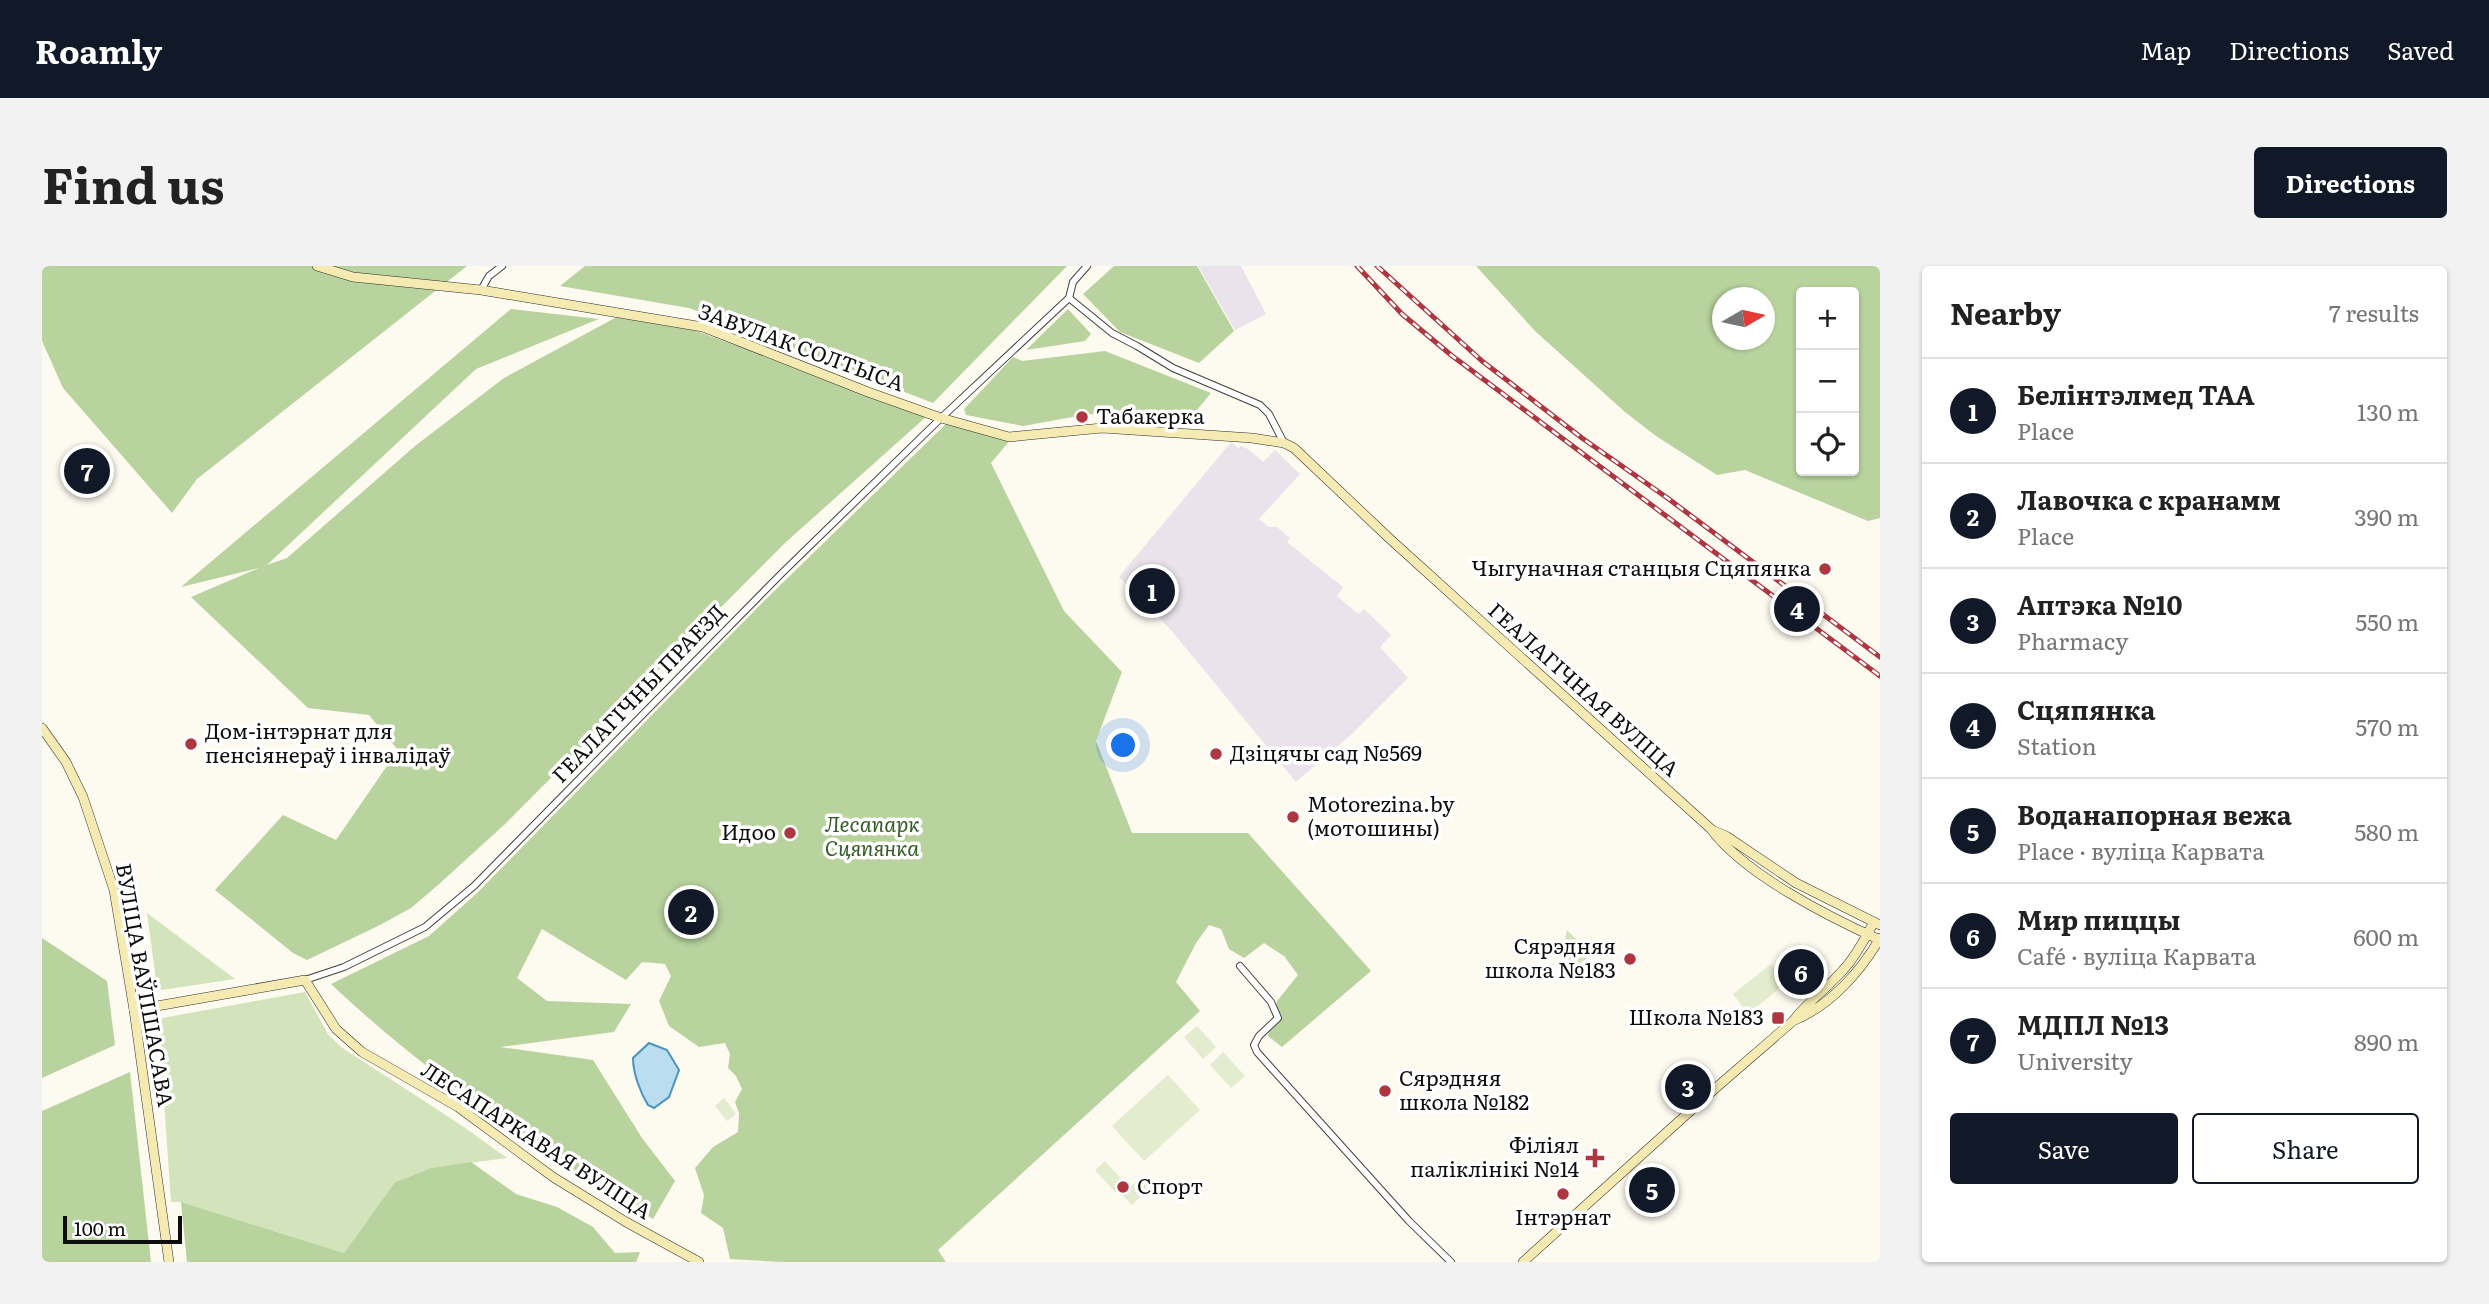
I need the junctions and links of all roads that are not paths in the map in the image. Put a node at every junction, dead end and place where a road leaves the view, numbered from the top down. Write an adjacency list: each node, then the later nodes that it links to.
1 (317, 266): 4 (street, ЗАВУЛАК СОЛТЫСА)
2 (502, 266): 4 (street)
3 (1087, 266): 5 (street, ГЕАЛАГІЧНЫ ПРАЕЗД)
4 (481, 290): 6 (street, ЗАВУЛАК СОЛТЫСА)
5 (1069, 298): 6 (street, ГЕАЛАГІЧНЫ ПРАЕЗД); 7 (street)
6 (941, 418): 7 (street, ГЕАЛАГІЧНАЯ ВУЛІЦА); 14 (street, ГЕАЛАГІЧНЫ ПРАЕЗД)
7 (1284, 443): 9 (street, ГЕАЛАГІЧНАЯ ВУЛІЦА)
8 (42, 728): 15 (street, ВУЛІЦА ВАЎПШАСАВА)
9 (1711, 829): 10 (street, ГЕАЛАГІЧНАЯ ВУЛІЦА); 11 (street, ГЕАЛАГІЧНАЯ ВУЛІЦА)
10 (1877, 923): 11 (street)
11 (1867, 934): 12 (street, ГЕАЛАГІЧНАЯ ВУЛІЦА); 16 (street)
12 (1880, 939): 16 (street)
13 (1240, 965): 19 (street)
14 (304, 981): 15 (street, ГЕАЛАГІЧНЫ ПРАЕЗД); 18 (street, ЛЕСАПАРКАВАЯ ВУЛІЦА)
15 (134, 1010): 17 (street, ВУЛІЦА ВАЎПШАСАВА)
16 (1793, 1021): 20 (street)
17 (169, 1262)
18 (699, 1262)
19 (1451, 1262)
20 (1523, 1262)

